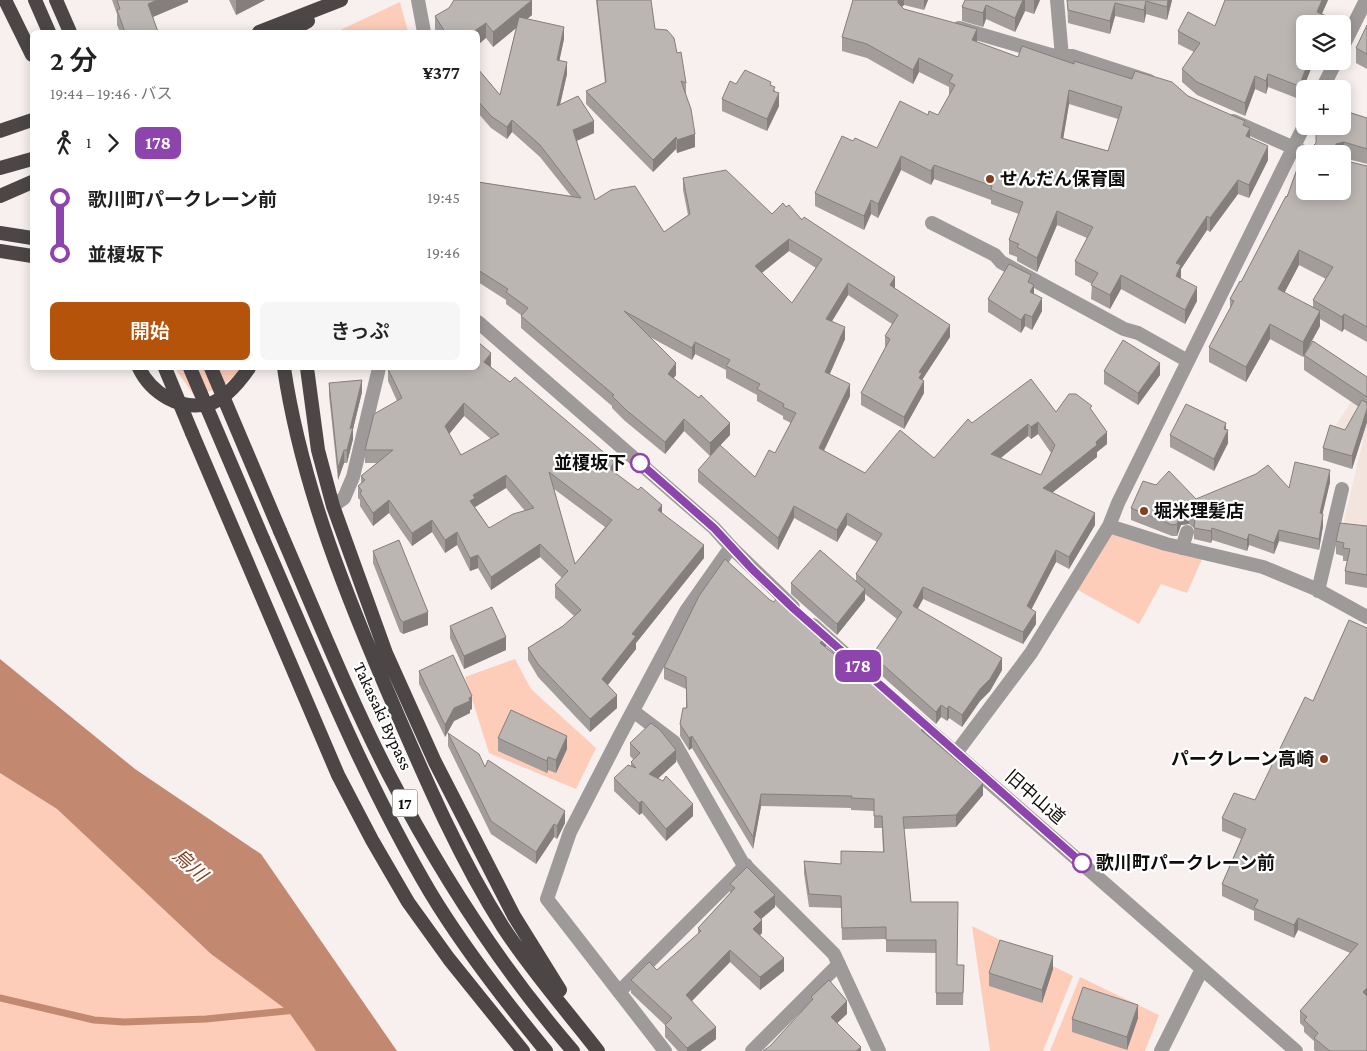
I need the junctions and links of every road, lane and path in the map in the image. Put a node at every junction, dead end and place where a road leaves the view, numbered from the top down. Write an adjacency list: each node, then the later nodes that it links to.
1 (5, 0): 15 (highway)
2 (35, 0): 9 (highway)
3 (56, 0): 10 (highway)
4 (342, 0): 11 (highway); 12 (highway)
5 (418, 0): 13 (street)
6 (1057, 0): 16 (street)
7 (1366, 0): 14 (street)
8 (948, 25): 16 (street)
9 (48, 30)
10 (69, 30)
11 (265, 30)
12 (291, 30)
13 (424, 30)
14 (1351, 30)
15 (30, 51)
16 (1062, 57): 17 (street)
17 (1164, 86)
18 (1218, 114): 22 (street)
19 (30, 121): 20 (highway)
20 (0, 131)
21 (1300, 135): 22 (street)
22 (1293, 148): 23 (street); 34 (street)
23 (1296, 149)
24 (30, 160): 25 (highway)
25 (0, 168)
26 (30, 183): 27 (highway)
27 (0, 196)
28 (932, 223): 34 (street)
29 (0, 233): 30 (highway)
30 (30, 238)
31 (0, 251): 32 (highway)
32 (30, 256)
33 (480, 324): 47 (street)
34 (1188, 361): 45 (street)
35 (140, 370): 39 (highway)
36 (166, 370): 59 (highway, bridge)
37 (191, 370): 60 (highway, 17, bridge)
38 (212, 370): 61 (highway, Takasaki Bypass / 17, bridge)
39 (248, 370)
40 (284, 370): 62 (highway)
41 (307, 370): 44 (highway)
42 (379, 370): 44 (street)
43 (1342, 489): 49 (street)
44 (333, 506): 62 (highway)
45 (1109, 526): 48 (street); 54 (street)
46 (1187, 532): 48 (street)
47 (731, 547): 51 (street); 53 (street)
48 (1182, 548): 49 (street)
49 (1318, 590): 50 (street)
50 (1367, 617)
51 (883, 688)
52 (898, 702): 54 (street, 旧中山道)
53 (633, 711): 55 (street); 58 (street)
54 (956, 753): 57 (street, 旧中山道)
55 (746, 865): 56 (street); 58 (street)
56 (839, 964): 64 (street); 65 (street)
57 (1202, 969): 66 (street); 67 (street, 旧中山道)
58 (619, 992): 63 (street)
59 (523, 1051)
60 (546, 1051)
61 (573, 1051)
62 (598, 1051)
63 (665, 1051)
64 (752, 1051)
65 (879, 1051)
66 (1161, 1051)
67 (1296, 1051)

